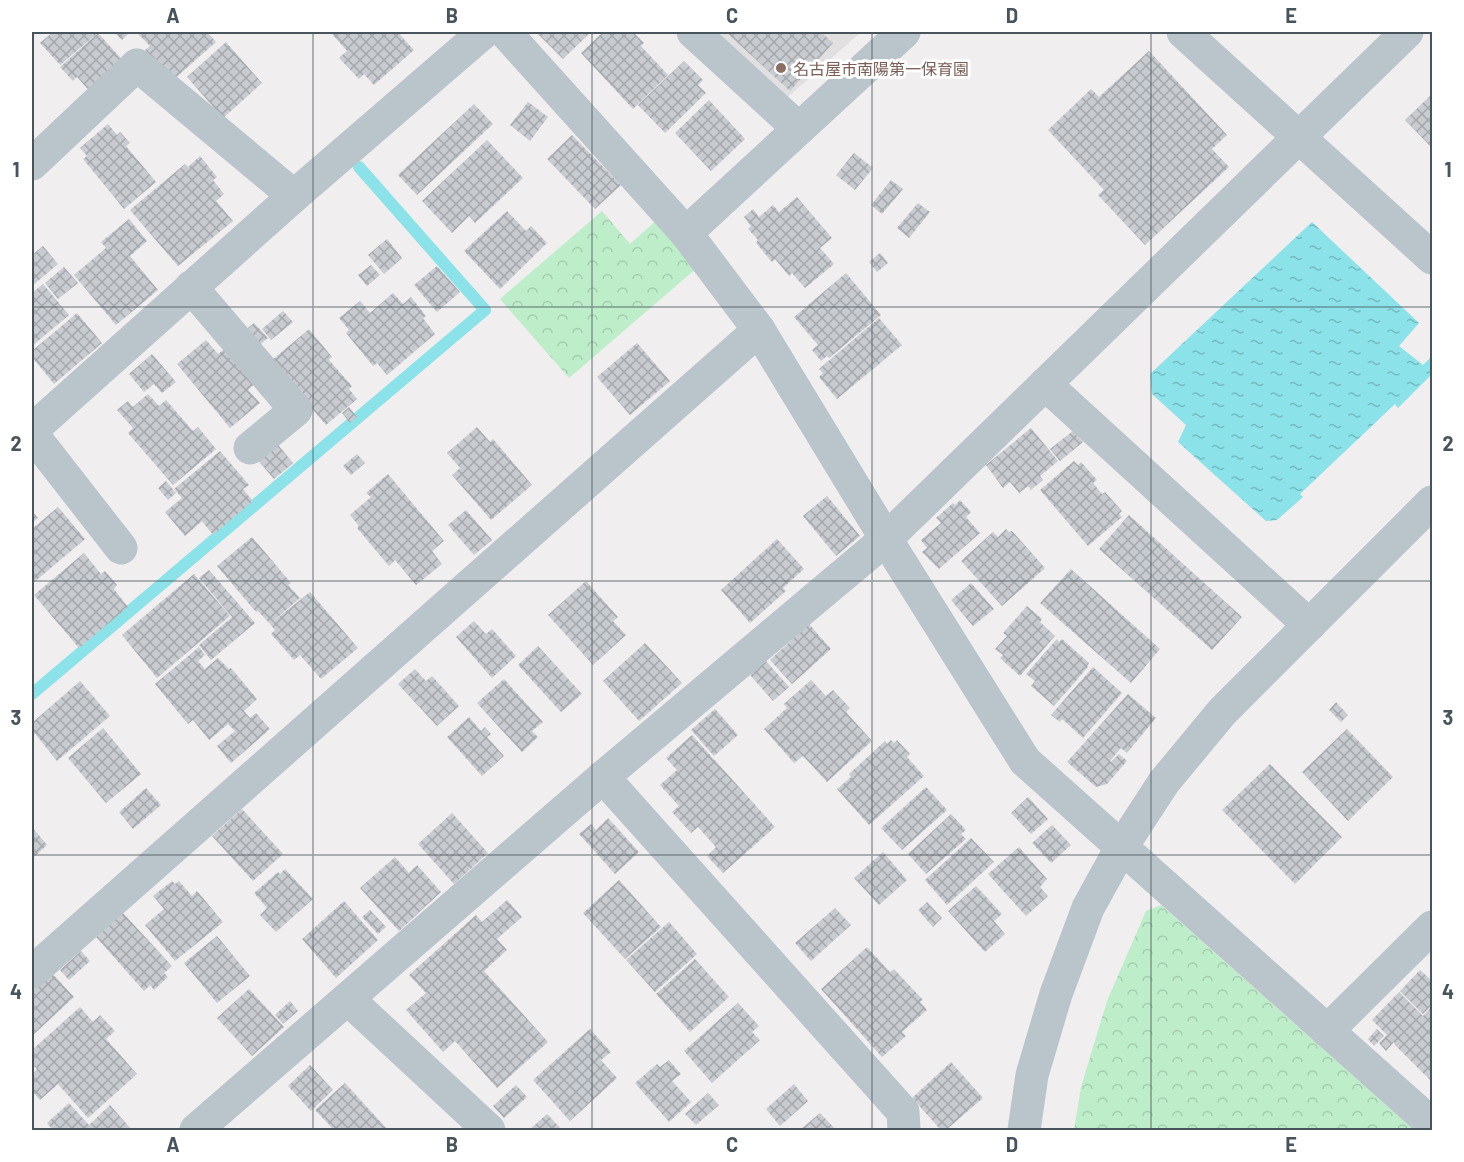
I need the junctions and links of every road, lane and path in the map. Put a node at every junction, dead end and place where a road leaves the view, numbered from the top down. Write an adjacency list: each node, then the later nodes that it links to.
1 (484, 32): 10 (street)
2 (505, 32): 11 (street)
3 (693, 32): 7 (street)
4 (904, 32): 7 (street)
5 (1183, 32): 8 (street)
6 (1407, 32): 8 (street)
7 (798, 128): 11 (street)
8 (1299, 137): 12 (street); 15 (street)
9 (32, 164): 10 (street)
10 (294, 196): 13 (street)
11 (686, 233): 14 (street)
12 (1432, 258)
13 (191, 287): 16 (street); 17 (street)
14 (759, 330): 19 (street); 25 (street)
15 (1045, 384): 19 (street); 21 (street)
16 (32, 432): 20 (street)
17 (250, 448)
18 (1432, 502): 21 (street)
19 (886, 539): 22 (street); 23 (street)
20 (122, 548)
21 (1309, 625): 23 (street)
22 (603, 777): 26 (street); 31 (street)
23 (1121, 848): 27 (street); 32 (street)
24 (1432, 927): 27 (street)
25 (32, 972)
26 (348, 999): 29 (street); 30 (street)
27 (1327, 1031): 28 (street)
28 (1432, 1125)
29 (196, 1131)
30 (489, 1131)
31 (904, 1131)
32 (1024, 1131)

